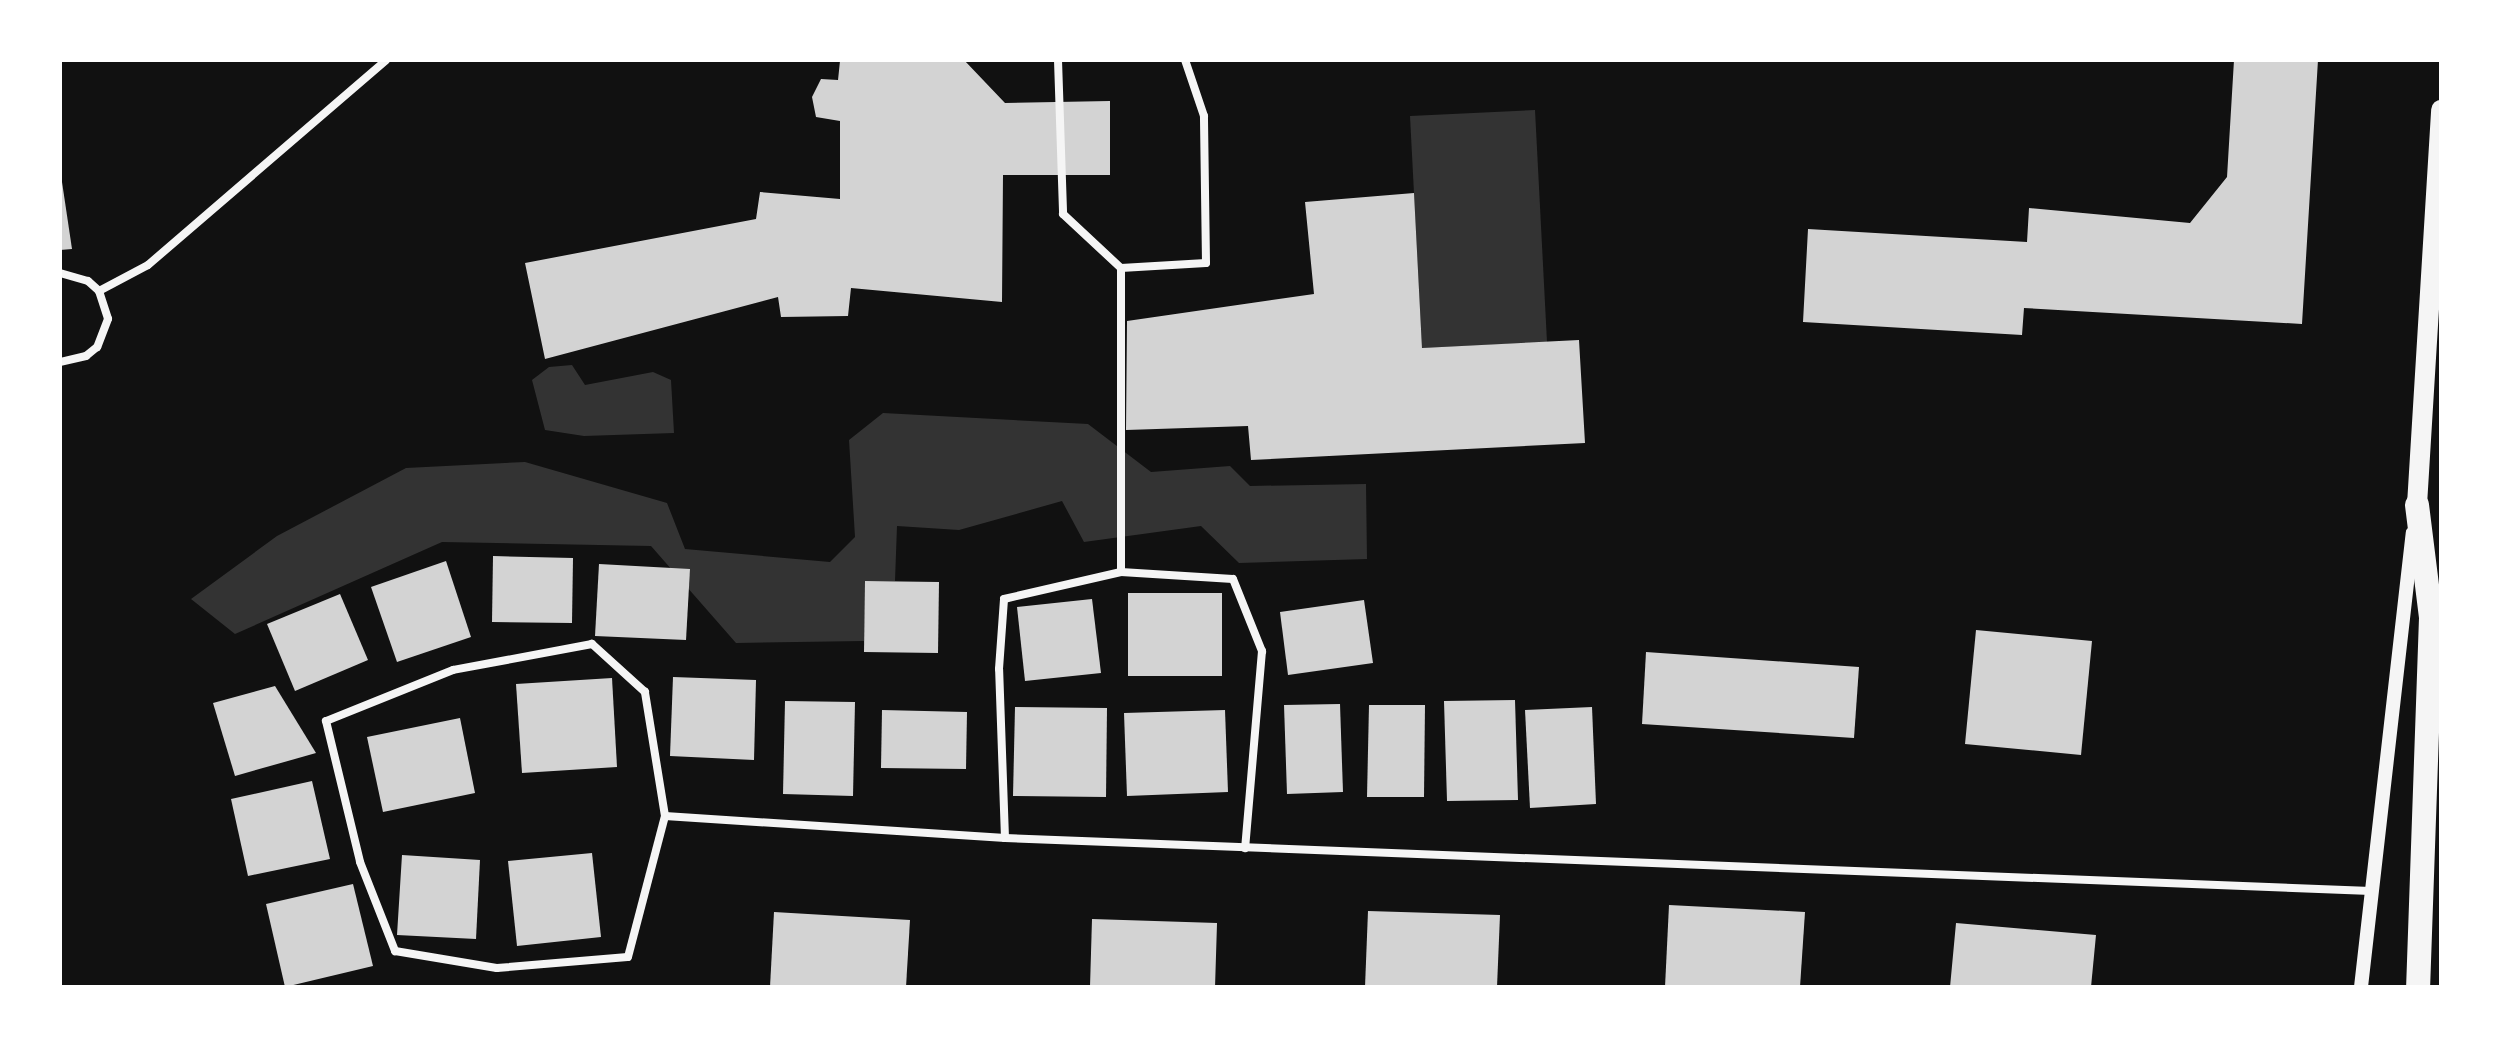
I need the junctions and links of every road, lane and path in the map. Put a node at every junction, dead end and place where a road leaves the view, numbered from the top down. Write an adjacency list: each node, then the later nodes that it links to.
1 (386, 60): 7 (street)
2 (1058, 60): 5 (street)
3 (1185, 60): 5 (street)
4 (2441, 110): 9 (main road)
5 (1121, 268): 10 (street)
6 (60, 273): 7 (street)
7 (99, 291): 8 (street)
8 (60, 362)
9 (2417, 505): 14 (street); 16 (highway)
10 (1121, 572): 12 (street); 13 (street)
11 (665, 816): 11 (street); 12 (street)
12 (1005, 838): 13 (street)
13 (1245, 848): 14 (street)
14 (2371, 891): 15 (street)
15 (2361, 987)
16 (2418, 987)

